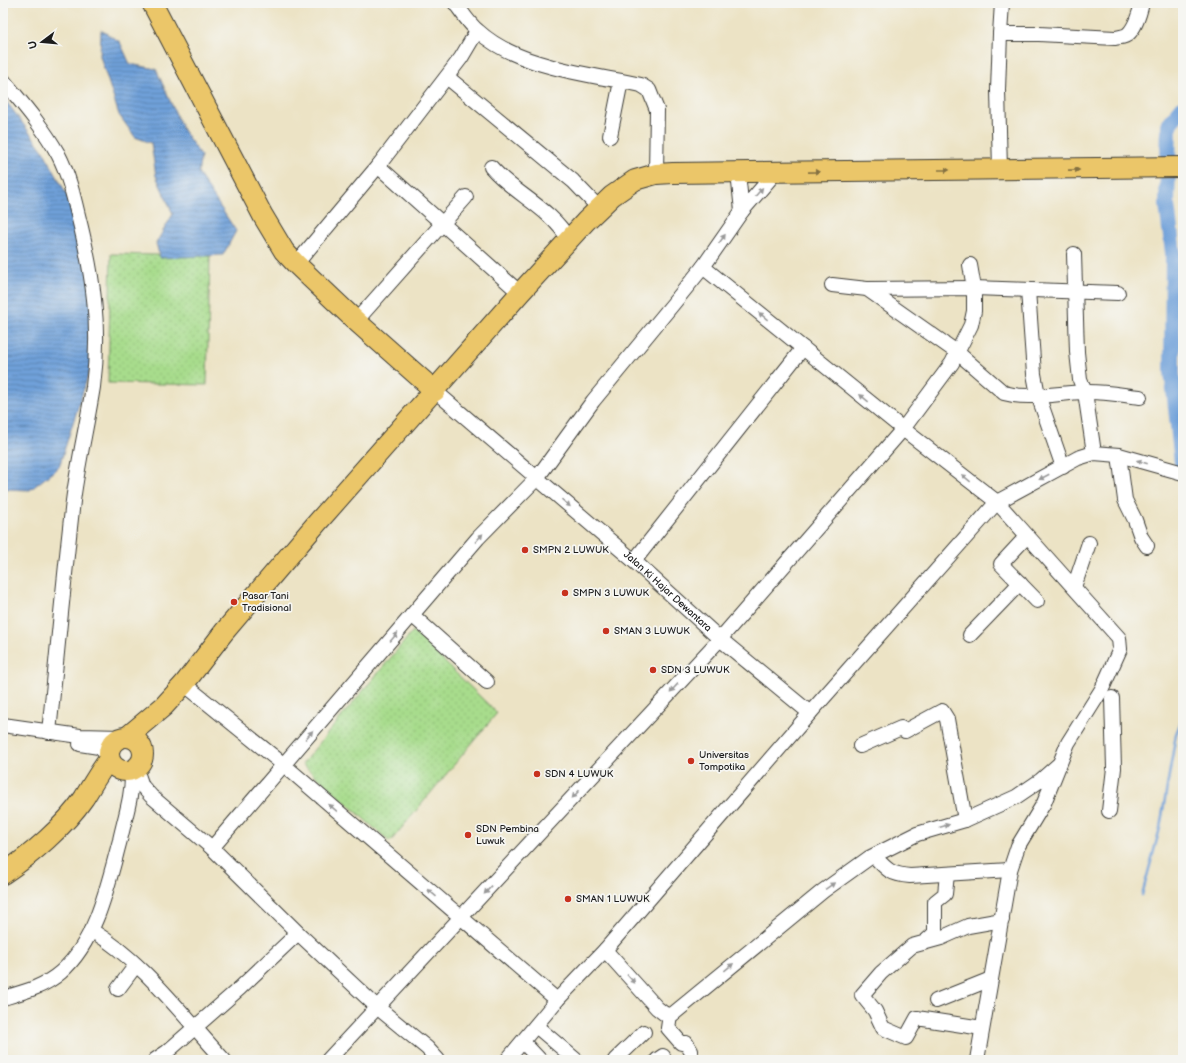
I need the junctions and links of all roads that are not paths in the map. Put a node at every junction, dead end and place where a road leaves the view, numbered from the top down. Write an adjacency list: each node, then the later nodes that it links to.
1 (152, 3): 24 (highway)
2 (455, 3): 5 (street)
3 (1002, 3): 6 (street)
4 (1142, 3): 6 (street)
5 (477, 31): 7 (street); 9 (street)
6 (1000, 34): 14 (street)
7 (447, 77): 11 (street); 19 (street)
8 (3, 80): 64 (street)
9 (621, 81): 10 (street); 17 (street)
10 (610, 136)
11 (378, 166): 21 (street); 24 (street)
12 (491, 167): 22 (street)
13 (1183, 167): 14 (highway, one-way to 13)
14 (1000, 170): 16 (highway, one-way to 14)
15 (738, 173): 16 (highway); 17 (highway); 20 (street)
16 (775, 173): 20 (street, one-way to 16)
17 (656, 174): 19 (highway)
18 (466, 197): 21 (street)
19 (599, 208): 22 (highway)
20 (742, 211): 26 (street, one-way to 20)
21 (443, 225): 32 (street); 34 (street)
22 (569, 240): 32 (highway)
23 (1074, 254): 31 (street)
24 (296, 264): 34 (highway)
25 (970, 265): 28 (street)
26 (703, 267): 35 (street, one-way to 26); 46 (street)
27 (832, 285): 29 (street)
28 (974, 288): 29 (street); 30 (street); 36 (street)
29 (867, 289): 36 (street)
30 (1028, 290): 31 (street); 39 (street)
31 (1074, 292): 33 (street); 38 (street)
32 (520, 293): 37 (highway)
33 (1118, 293)
34 (356, 321): 37 (highway)
35 (803, 348): 41 (street, one-way to 35); 51 (street)
36 (958, 353): 39 (street); 41 (street)
37 (434, 391): 46 (street, Jalan Ki Hajar Dewantara); 59 (highway)
38 (1085, 392): 39 (street); 40 (street); 42 (street)
39 (1038, 395): 44 (street)
40 (1140, 397)
41 (903, 429): 47 (street, one-way to 41); 57 (street)
42 (1094, 453): 43 (street); 44 (street)
43 (1119, 455): 45 (street, one-way to 43); 50 (street)
44 (1063, 467): 47 (street, one-way to 47)
45 (1183, 473)
46 (536, 478): 51 (street, Jalan Ki Hajar Dewantara, one-way to 51); 55 (street, one-way to 46)
47 (997, 502): 48 (street); 62 (street)
48 (1027, 536): 52 (street); 53 (street)
49 (1089, 543): 53 (street)
50 (1147, 546)
51 (634, 561): 57 (street, Jalan Ki Hajar Dewantara)
52 (1020, 583): 54 (street); 56 (street)
53 (1074, 587): 60 (street)
54 (1037, 601)
55 (412, 615): 58 (street); 70 (street, one-way to 55)
56 (970, 635)
57 (720, 640): 62 (street, Jalan Ki Hajar Dewantara); 78 (street, one-way to 78)
58 (487, 682)
59 (184, 684): 61 (highway); 70 (street)
60 (1099, 694): 69 (street); 71 (street)
61 (164, 706): 66 (highway); 68 (highway)
62 (810, 713): 83 (street)
63 (3, 725): 64 (street)
64 (49, 732): 66 (street)
65 (3, 734): 68 (street)
66 (125, 737): 68 (highway); 68 (highway)
67 (860, 746): 72 (street)
68 (125, 763): 73 (street); 76 (highway); 80 (street)
69 (1059, 764): 72 (street); 75 (street)
70 (284, 765): 73 (street); 78 (street, one-way to 70)
71 (1109, 811)
72 (965, 820): 74 (street, one-way to 72)
73 (212, 848): 81 (street)
74 (874, 856): 77 (street); 91 (street, one-way to 74)
75 (1010, 870): 77 (street); 79 (street)
76 (3, 874)
77 (947, 874): 82 (street)
78 (461, 919): 88 (street); 90 (street)
79 (1002, 920): 82 (street); 85 (street)
80 (91, 930): 84 (street); 87 (street)
81 (298, 933): 90 (street); 93 (street)
82 (925, 942): 94 (street)
83 (605, 950): 88 (street); 91 (street, one-way to 91)
84 (136, 965): 86 (street); 93 (street)
85 (991, 979): 89 (street); 94 (street)
86 (118, 989)
87 (3, 998)
88 (557, 1000): 92 (street)
89 (936, 1001)
90 (377, 1006): 100 (street); 101 (street)
91 (670, 1015): 97 (street)
92 (536, 1026): 96 (street); 104 (street)
93 (194, 1028): 98 (street); 99 (street)
94 (982, 1028): 106 (street)
95 (644, 1032): 105 (street)
96 (523, 1042): 102 (street); 103 (street)
97 (691, 1051)
98 (160, 1059)
99 (224, 1060)
100 (328, 1060)
101 (438, 1060)
102 (507, 1060)
103 (540, 1060)
104 (576, 1060)
105 (615, 1060)
106 (977, 1060)

